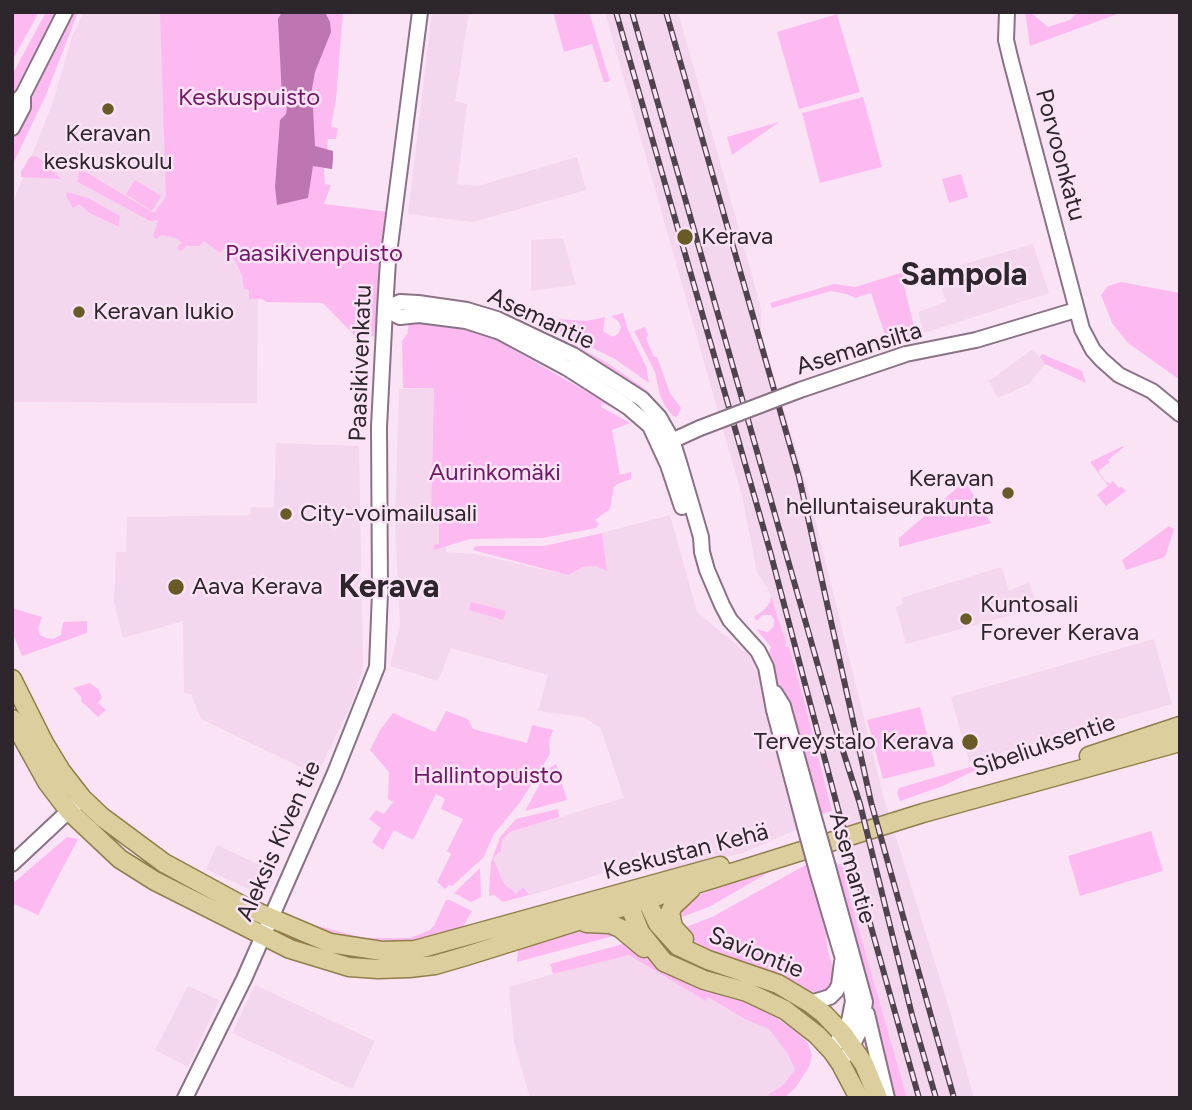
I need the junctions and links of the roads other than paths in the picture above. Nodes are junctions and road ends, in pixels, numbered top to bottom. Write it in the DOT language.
graph roads {
  1 [pos="65,12"];
  2 [pos="420,12"];
  3 [pos="1007,12"];
  4 [pos="17,100"];
  5 [pos="12,128"];
  6 [pos="385,309"];
  7 [pos="1076,310"];
  8 [pos="1180,414"];
  9 [pos="666,443"];
  10 [pos="380,592"];
  11 [pos="13,680"];
  12 [pos="12,719"];
  13 [pos="1180,726"];
  14 [pos="1180,742"];
  15 [pos="82,799"];
  16 [pos="69,811"];
  17 [pos="923,813"];
  18 [pos="799,850"];
  19 [pos="12,864"];
  20 [pos="823,869"];
  21 [pos="695,886"];
  22 [pos="635,896"];
  23 [pos="573,923"];
  24 [pos="266,927"];
  25 [pos="520,930"];
  26 [pos="842,958"];
  27 [pos="708,960"];
  28 [pos="664,962"];
  29 [pos="865,1002"];
  30 [pos="810,1003"];
  31 [pos="848,1040"];
  32 [pos="836,1057"];
  33 [pos="185,1098"];
  34 [pos="859,1098"];
  35 [pos="878,1098"];
  36 [pos="887,1098"];
  1 -- 4 [label="street"];
  2 -- 6 [label="street, Paasikivenkatu"];
  3 -- 7 [label="street, Porvoonkatu"];
  4 -- 5 [label="street"];
  6 -- 9 [label="street, Asemantie"];
  6 -- 10 [label="street, Paasikivenkatu"];
  7 -- 8 [label="street, Porvoonkatu"];
  7 -- 9 [label="street, Asemansilta, bridge"];
  9 -- 20 [label="street, Asemantie, bridge"];
  10 -- 24 [label="street, Aleksis Kiven tie"];
  11 -- 15 [label="main road, Keskustan Kehä"];
  12 -- 16 [label="main road, Keskustan Kehä"];
  13 -- 17 [label="main road, Sibeliuksentie"];
  14 -- 17 [label="main road, Sibeliuksentie"];
  15 -- 16 [label="street"];
  15 -- 24 [label="main road, Keskustan Kehä"];
  16 -- 19 [label="street"];
  16 -- 24 [label="main road, Keskustan Kehä"];
  17 -- 18 [label="main road, Sibeliuksentie"];
  18 -- 21 [label="main road, Keskustan Kehä"];
  18 -- 22 [label="main road, Keskustan Kehä"];
  20 -- 26 [label="street, Asemantie"];
  20 -- 29 [label="street, Asemantie"];
  21 -- 22 [label="main road, Keskustan Kehä"];
  21 -- 27 [label="main road"];
  22 -- 23 [label="main road, Keskustan Kehä"];
  22 -- 25 [label="main road, Keskustan Kehä"];
  22 -- 27 [label="main road, Saviontie"];
  22 -- 28 [label="main road, Saviontie"];
  23 -- 25 [label="main road, Keskustan Kehä"];
  23 -- 28 [label="main road"];
  24 -- 25 [label="main road, Keskustan Kehä"];
  24 -- 25 [label="main road, Keskustan Kehä"];
  24 -- 33 [label="street, Aleksis Kiven tie"];
  26 -- 30 [label="street"];
  26 -- 31 [label="street, Asemantie"];
  27 -- 30 [label="main road, Saviontie"];
  28 -- 32 [label="main road, Saviontie"];
  29 -- 31 [label="street, Asemantie"];
  29 -- 36 [label="street"];
  30 -- 31 [label="main road, Saviontie"];
  31 -- 32 [label="street, Asemantie"];
  31 -- 35 [label="main road, Saviontie"];
  32 -- 34 [label="main road, Saviontie"];
}
